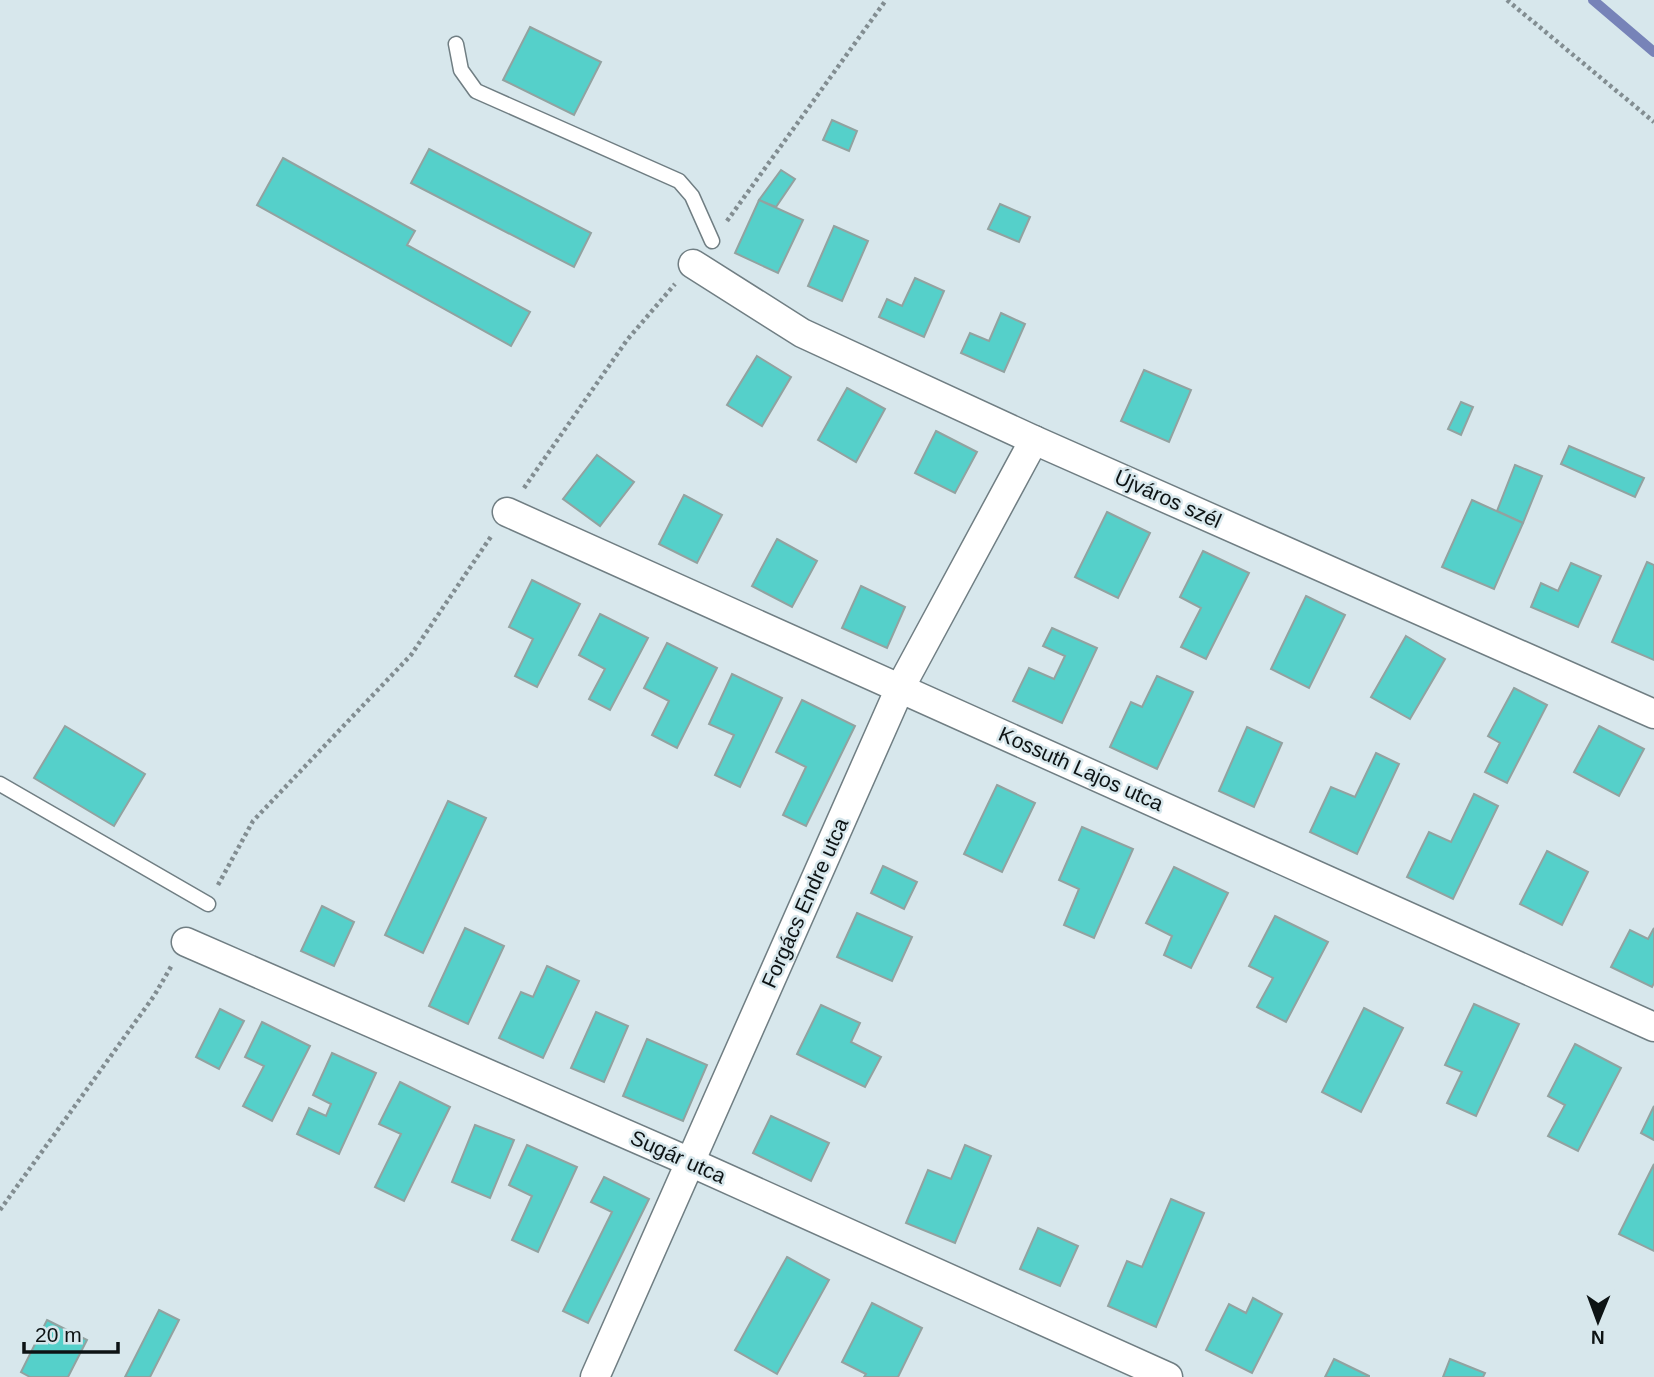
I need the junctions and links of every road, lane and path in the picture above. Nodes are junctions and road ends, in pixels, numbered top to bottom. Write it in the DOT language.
graph roads {
  1 [pos="886,0"];
  2 [pos="1507,0"];
  3 [pos="456,44"];
  4 [pos="1654,122"];
  5 [pos="712,241"];
  6 [pos="693,264"];
  7 [pos="1034,440"];
  8 [pos="508,512"];
  9 [pos="900,688"];
  10 [pos="1654,714"];
  11 [pos="0,784"];
  12 [pos="208,904"];
  13 [pos="186,942"];
  14 [pos="1654,1027"];
  15 [pos="690,1162"];
  16 [pos="0,1209"];
  17 [pos="595,1377"];
  18 [pos="1168,1377"];
  1 -- 5 [label="path"];
  2 -- 4 [label="path"];
  3 -- 5 [label="lane"];
  6 -- 7 [label="street, Újváros szél"];
  6 -- 8 [label="path"];
  7 -- 9 [label="street, Forgács Endre utca"];
  7 -- 10 [label="street, Újváros szél"];
  8 -- 9 [label="street, Kossuth Lajos utca"];
  8 -- 12 [label="path"];
  9 -- 14 [label="street, Kossuth Lajos utca"];
  9 -- 15 [label="street, Forgács Endre utca"];
  11 -- 12 [label="lane"];
  13 -- 15 [label="street, Sugár utca"];
  13 -- 16 [label="path"];
  15 -- 17 [label="street, Forgács Endre utca"];
  15 -- 18 [label="street, Sugár utca"];
}
